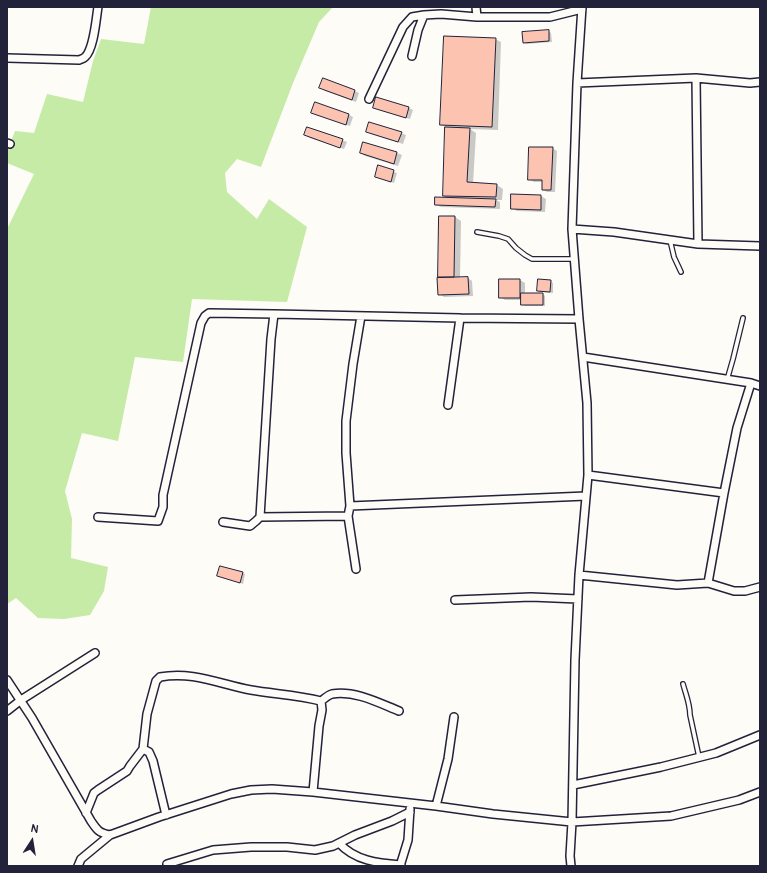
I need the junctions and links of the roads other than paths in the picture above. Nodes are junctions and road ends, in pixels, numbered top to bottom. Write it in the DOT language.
graph roads {
  1 [pos="98,7"];
  2 [pos="476,7"];
  3 [pos="582,8"];
  4 [pos="424,15"];
  5 [pos="477,17"];
  6 [pos="412,56"];
  7 [pos="7,58"];
  8 [pos="696,78"];
  9 [pos="760,82"];
  10 [pos="577,83"];
  11 [pos="369,99"];
  12 [pos="572,229"];
  13 [pos="477,232"];
  14 [pos="670,240"];
  15 [pos="698,244"];
  16 [pos="760,246"];
  17 [pos="574,259"];
  18 [pos="682,272"];
  19 [pos="274,314"];
  20 [pos="361,316"];
  21 [pos="460,318"];
  22 [pos="579,318"];
  23 [pos="743,318"];
  24 [pos="582,357"];
  25 [pos="727,380"];
  26 [pos="751,383"];
  27 [pos="760,386"];
  28 [pos="448,405"];
  29 [pos="588,475"];
  30 [pos="724,493"];
  31 [pos="586,496"];
  32 [pos="350,506"];
  33 [pos="348,516"];
  34 [pos="98,517"];
  35 [pos="260,517"];
  36 [pos="223,522"];
  37 [pos="356,569"];
  38 [pos="579,575"];
  39 [pos="708,583"];
  40 [pos="760,587"];
  41 [pos="578,599"];
  42 [pos="455,600"];
  43 [pos="94,653"];
  44 [pos="7,680"];
  45 [pos="683,684"];
  46 [pos="21,700"];
  47 [pos="321,701"];
  48 [pos="7,710"];
  49 [pos="399,711"];
  50 [pos="454,717"];
  51 [pos="760,735"];
  52 [pos="143,749"];
  53 [pos="699,758"];
  54 [pos="573,785"];
  55 [pos="313,792"];
  56 [pos="760,792"];
  57 [pos="410,803"];
  58 [pos="436,806"];
  59 [pos="410,812"];
  60 [pos="86,813"];
  61 [pos="166,815"];
  62 [pos="572,822"];
  63 [pos="110,836"];
  64 [pos="339,844"];
  65 [pos="167,864"];
  66 [pos="78,866"];
  67 [pos="400,866"];
  68 [pos="571,866"];
  1 -- 7 [label="street"];
  2 -- 5 [label="street"];
  3 -- 5 [label="street"];
  3 -- 10 [label="street"];
  4 -- 5 [label="street"];
  4 -- 6 [label="street"];
  4 -- 11 [label="street"];
  8 -- 9 [label="street"];
  8 -- 10 [label="street"];
  8 -- 15 [label="street"];
  10 -- 12 [label="street"];
  12 -- 14 [label="street"];
  12 -- 17 [label="street"];
  13 -- 17 [label="lane"];
  14 -- 15 [label="street"];
  14 -- 18 [label="lane"];
  15 -- 16 [label="street"];
  17 -- 22 [label="street"];
  19 -- 20 [label="street"];
  19 -- 34 [label="street"];
  19 -- 35 [label="street"];
  20 -- 21 [label="street"];
  20 -- 32 [label="street"];
  21 -- 22 [label="street"];
  21 -- 28 [label="street"];
  22 -- 24 [label="street"];
  23 -- 25 [label="lane"];
  24 -- 25 [label="street"];
  24 -- 29 [label="street"];
  25 -- 26 [label="street"];
  26 -- 27 [label="street"];
  26 -- 30 [label="street"];
  29 -- 30 [label="street"];
  29 -- 31 [label="street"];
  30 -- 39 [label="street"];
  31 -- 32 [label="street"];
  31 -- 38 [label="street"];
  32 -- 33 [label="street"];
  33 -- 35 [label="street"];
  33 -- 37 [label="street"];
  35 -- 36 [label="street"];
  38 -- 39 [label="street"];
  38 -- 41 [label="street"];
  39 -- 40 [label="street"];
  41 -- 42 [label="street"];
  41 -- 54 [label="street"];
  43 -- 46 [label="street"];
  44 -- 46 [label="street"];
  45 -- 53 [label="lane"];
  46 -- 48 [label="street"];
  46 -- 60 [label="street"];
  47 -- 49 [label="street"];
  47 -- 52 [label="street"];
  47 -- 55 [label="street"];
  50 -- 58 [label="street"];
  51 -- 53 [label="street"];
  52 -- 60 [label="street"];
  52 -- 61 [label="street"];
  53 -- 54 [label="street"];
  54 -- 62 [label="street"];
  55 -- 57 [label="street"];
  55 -- 61 [label="street"];
  56 -- 62 [label="street"];
  57 -- 58 [label="street"];
  57 -- 59 [label="street"];
  58 -- 62 [label="street"];
  59 -- 64 [label="street"];
  59 -- 67 [label="street"];
  60 -- 63 [label="street"];
  61 -- 63 [label="street"];
  62 -- 68 [label="street"];
  63 -- 66 [label="street"];
  64 -- 65 [label="street"];
  64 -- 67 [label="street"];
}
